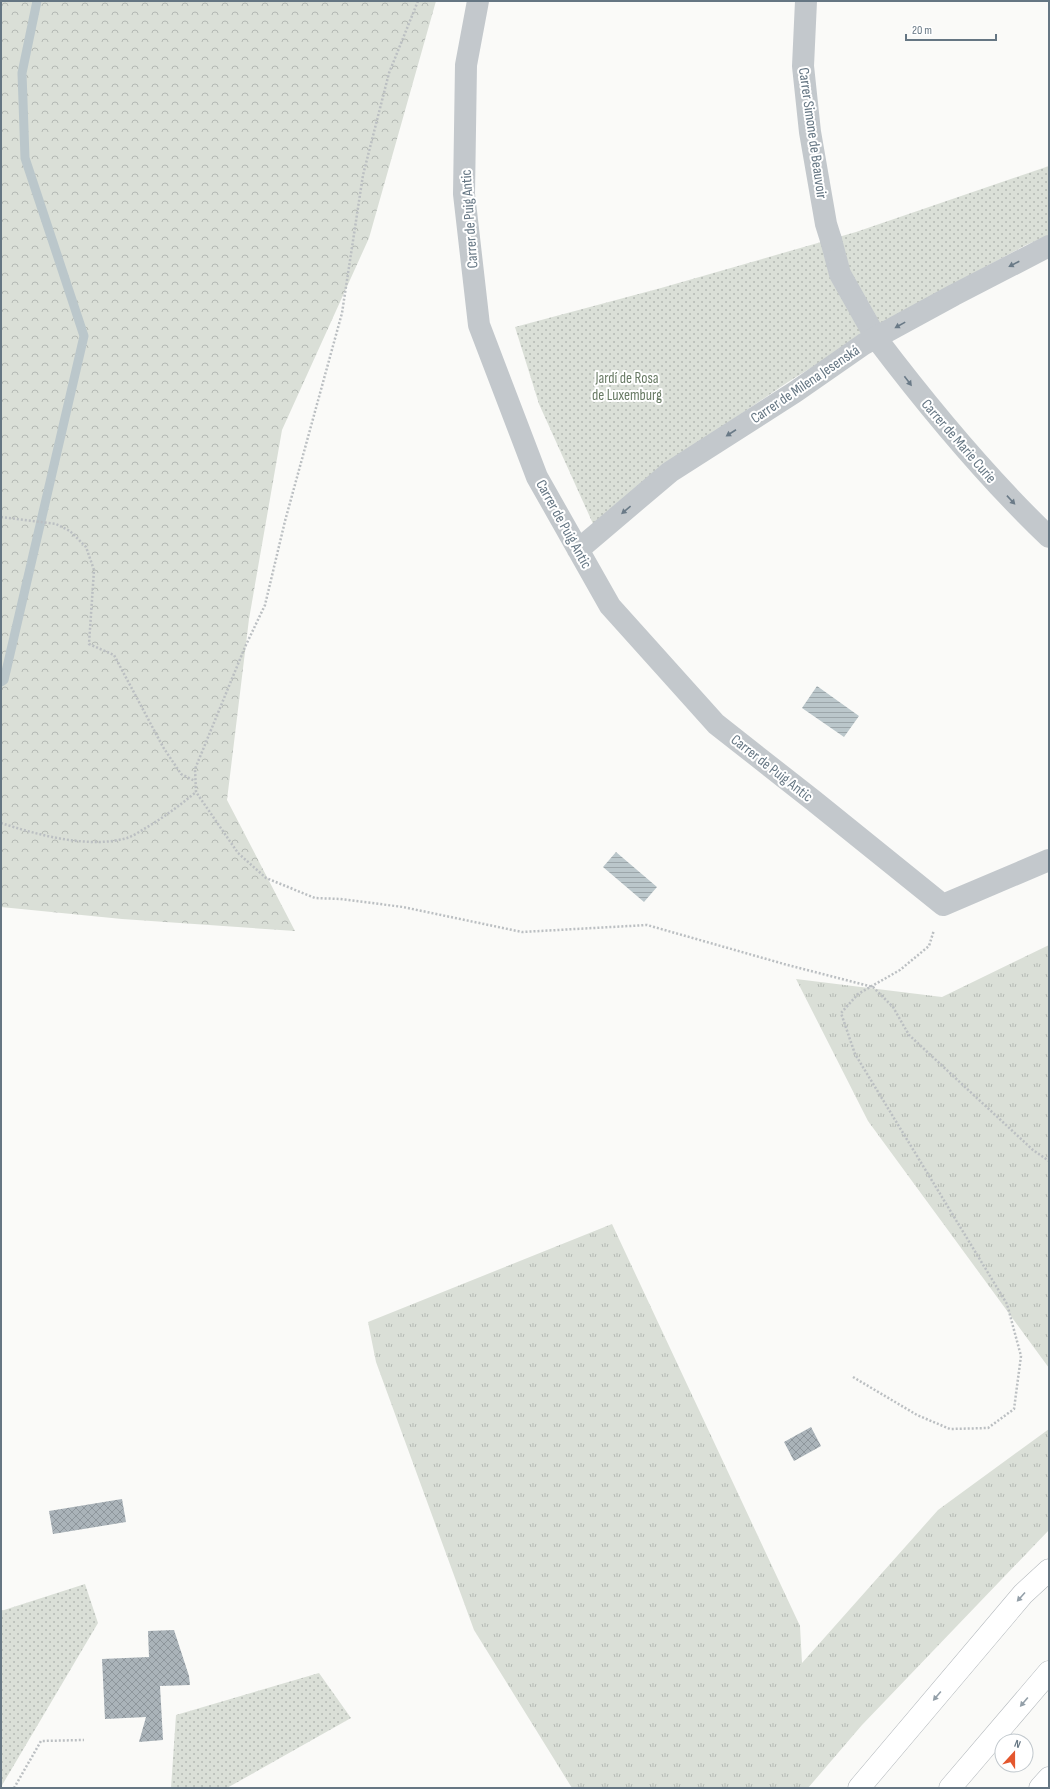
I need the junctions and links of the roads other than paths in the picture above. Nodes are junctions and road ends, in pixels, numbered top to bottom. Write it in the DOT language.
graph roads {
  1 [pos="478,1"];
  2 [pos="806,1"];
  3 [pos="1049,246"];
  4 [pos="876,338"];
  5 [pos="1049,537"];
  6 [pos="578,550"];
  7 [pos="1049,860"];
  8 [pos="1049,1570"];
  9 [pos="1049,1672"];
  10 [pos="1049,1778"];
  11 [pos="859,1788"];
  12 [pos="950,1788"];
  13 [pos="1040,1788"];
  1 -- 6 [label="street, Carrer de Puig Antic"];
  2 -- 4 [label="street, Carrer Simone de Beauvoir"];
  3 -- 4 [label="street, Carrer de Milena Jesenská, one-way"];
  4 -- 5 [label="street, Carrer de Marie Curie, one-way"];
  4 -- 6 [label="street, Carrer de Milena Jesenská, one-way"];
  6 -- 7 [label="street, Carrer de Puig Antic"];
  8 -- 11 [label="highway, one-way"];
  9 -- 12 [label="highway, one-way"];
  10 -- 13 [label="highway"];
}
